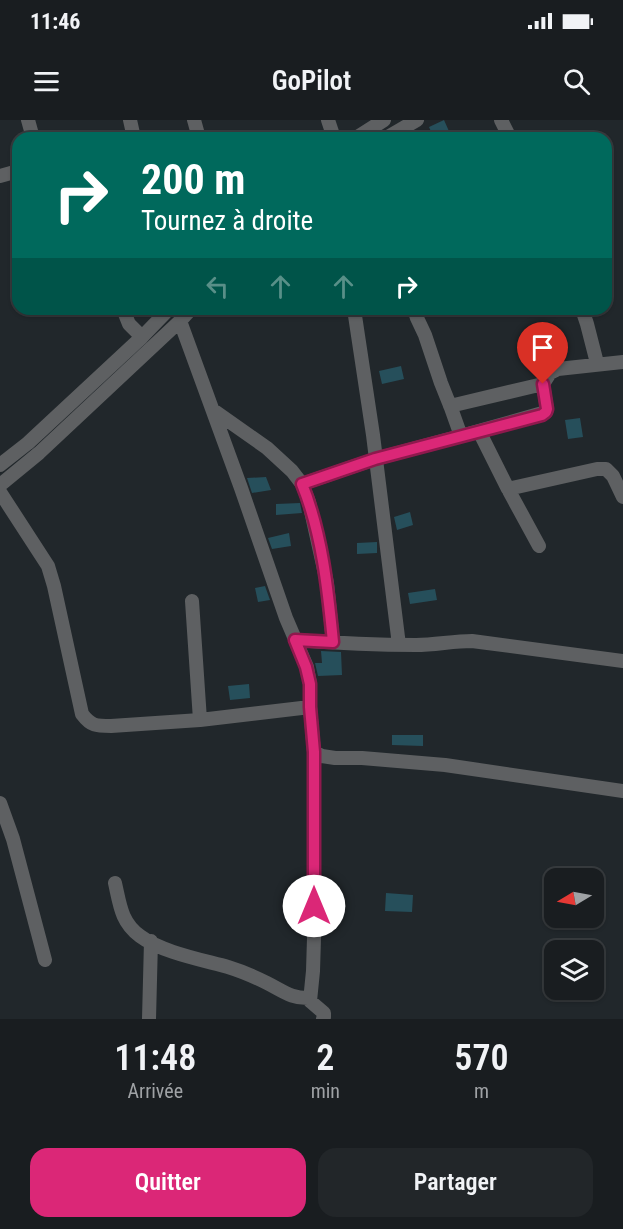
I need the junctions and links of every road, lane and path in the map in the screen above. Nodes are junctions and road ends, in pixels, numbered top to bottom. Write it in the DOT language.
graph roads {
  1 [pos="417,120"];
  2 [pos="382,121"];
  3 [pos="365,132"];
  4 [pos="396,132"];
  5 [pos="125,315"];
  6 [pos="163,315"];
  7 [pos="186,315"];
  8 [pos="355,315"];
  9 [pos="417,315"];
  10 [pos="584,315"];
  11 [pos="180,321"];
  12 [pos="142,337"];
  13 [pos="623,362"];
  14 [pos="597,363"];
  15 [pos="543,384"];
  16 [pos="450,406"];
  17 [pos="213,410"];
  18 [pos="479,431"];
  19 [pos="461,436"];
  20 [pos="375,459"];
  21 [pos="0,465"];
  22 [pos="302,484"];
  23 [pos="0,485"];
  24 [pos="508,489"];
  25 [pos="0,492"];
  26 [pos="623,496"];
  27 [pos="539,546"];
  28 [pos="192,601"];
  29 [pos="295,640"];
  30 [pos="333,642"];
  31 [pos="399,645"];
  32 [pos="623,661"];
  33 [pos="310,707"];
  34 [pos="200,720"];
  35 [pos="314,752"];
  36 [pos="623,791"];
  37 [pos="0,803"];
  38 [pos="115,884"];
  39 [pos="150,942"];
  40 [pos="45,960"];
  41 [pos="310,998"];
  42 [pos="149,1019"];
  43 [pos="323,1019"];
  1 -- 4 [label="street"];
  2 -- 3 [label="street"];
  5 -- 12 [label="street"];
  6 -- 12 [label="street"];
  7 -- 11 [label="street"];
  8 -- 20 [label="street"];
  9 -- 16 [label="street"];
  10 -- 14 [label="street"];
  11 -- 17 [label="street"];
  11 -- 23 [label="street"];
  12 -- 21 [label="street"];
  13 -- 14 [label="street"];
  14 -- 15 [label="street"];
  15 -- 16 [label="street"];
  15 -- 18 [label="street"];
  16 -- 19 [label="street"];
  17 -- 22 [label="street"];
  17 -- 29 [label="street"];
  18 -- 19 [label="street"];
  18 -- 24 [label="street"];
  19 -- 20 [label="street"];
  20 -- 22 [label="street"];
  20 -- 31 [label="street"];
  22 -- 30 [label="street"];
  24 -- 26 [label="street"];
  24 -- 27 [label="street"];
  25 -- 34 [label="street"];
  28 -- 34 [label="street"];
  29 -- 30 [label="street"];
  29 -- 33 [label="street"];
  30 -- 31 [label="street"];
  31 -- 32 [label="street"];
  33 -- 34 [label="street"];
  33 -- 35 [label="street"];
  35 -- 36 [label="street"];
  35 -- 41 [label="street"];
  37 -- 40 [label="street"];
  38 -- 39 [label="street"];
  39 -- 41 [label="street"];
  39 -- 42 [label="street"];
  41 -- 43 [label="street"];
}
